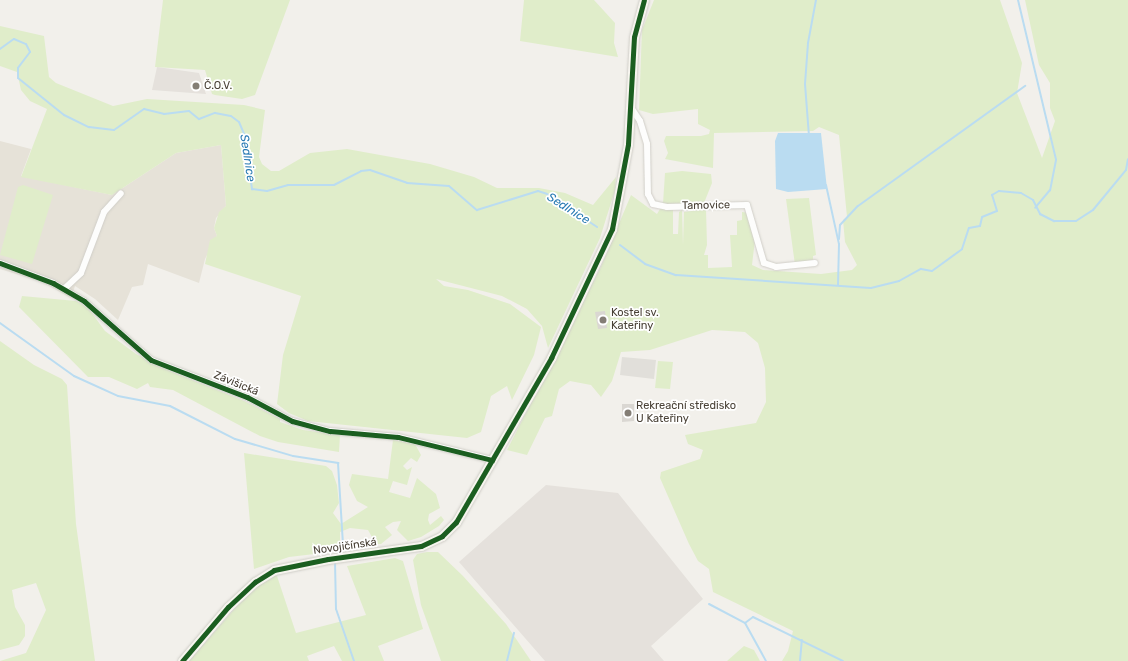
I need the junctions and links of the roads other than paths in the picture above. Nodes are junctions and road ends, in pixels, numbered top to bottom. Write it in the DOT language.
graph roads {
  1 [pos="644,0"];
  2 [pos="632,109"];
  3 [pos="121,193"];
  4 [pos="0,263"];
  5 [pos="815,264"];
  6 [pos="64,289"];
  7 [pos="492,460"];
  8 [pos="182,661"];
  1 -- 2 [label="street, Novojičínská"];
  2 -- 5 [label="street, Tamovice"];
  2 -- 7 [label="street, Novojičínská"];
  3 -- 6 [label="street"];
  4 -- 6 [label="street, Závišická"];
  6 -- 7 [label="street, Závišická"];
  7 -- 8 [label="street, Novojičínská"];
}
